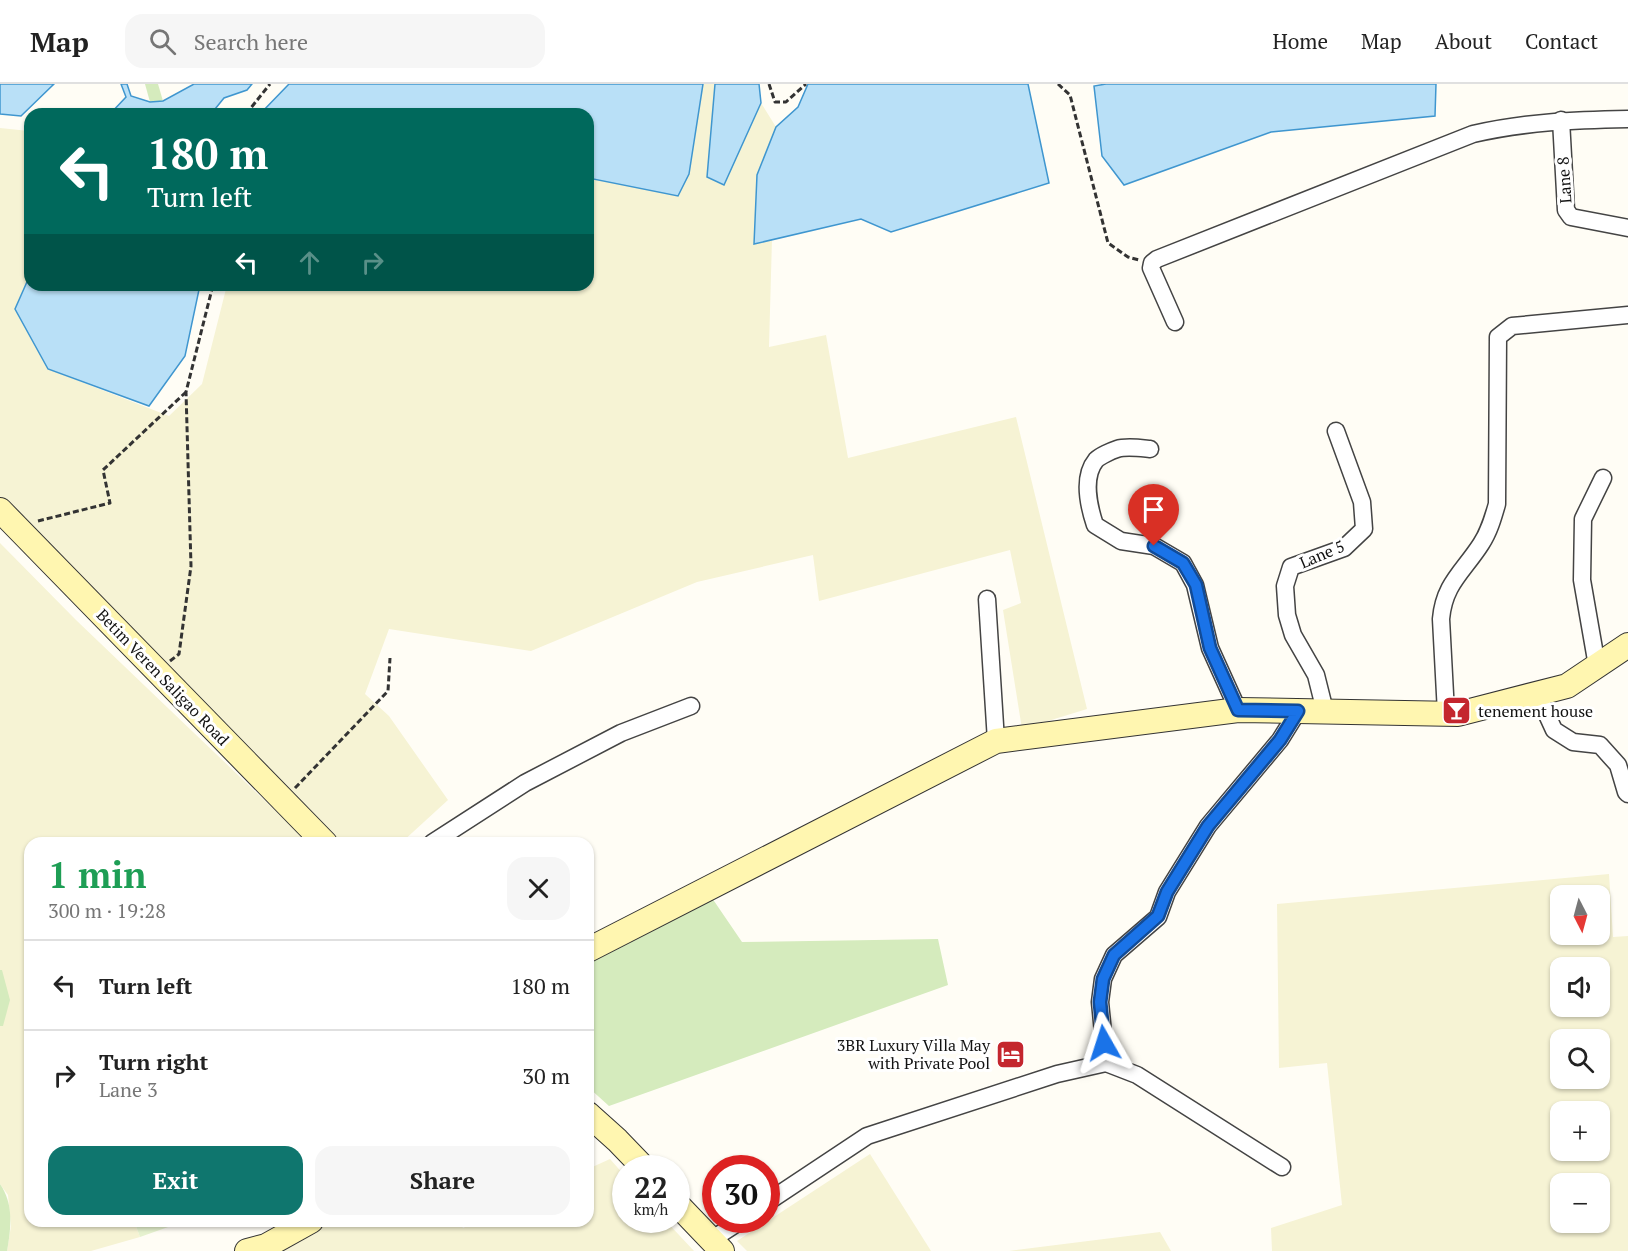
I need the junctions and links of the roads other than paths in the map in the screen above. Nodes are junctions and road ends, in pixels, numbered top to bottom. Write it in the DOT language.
graph roads {
  1 [pos="1628,119"];
  2 [pos="1561,120"];
  3 [pos="1628,228"];
  4 [pos="1628,315"];
  5 [pos="1175,322"];
  6 [pos="1336,431"];
  7 [pos="1150,449"];
  8 [pos="1603,478"];
  9 [pos="8,518"];
  10 [pos="987,599"];
  11 [pos="1628,645"];
  12 [pos="1597,666"];
  13 [pos="1538,693"];
  14 [pos="691,706"];
  15 [pos="1238,710"];
  16 [pos="1298,711"];
  17 [pos="1325,711"];
  18 [pos="1446,713"];
  19 [pos="996,741"];
  20 [pos="1628,794"];
  21 [pos="319,837"];
  22 [pos="441,837"];
  23 [pos="594,947"];
  24 [pos="1106,1063"];
  25 [pos="594,1119"];
  26 [pos="631,1155"];
  27 [pos="1282,1167"];
  28 [pos="780,1194"];
  29 [pos="690,1217"];
  30 [pos="300,1227"];
  31 [pos="729,1233"];
  32 [pos="717,1245"];
  33 [pos="247,1251"];
  1 -- 2 [label="street"];
  2 -- 3 [label="street, Lane 8"];
  2 -- 5 [label="street"];
  4 -- 18 [label="street"];
  6 -- 17 [label="street, Lane 5"];
  7 -- 15 [label="street"];
  8 -- 12 [label="street"];
  9 -- 21 [label="main road, Betim Veren Saligao Road"];
  10 -- 19 [label="street"];
  11 -- 12 [label="main road"];
  12 -- 13 [label="main road"];
  13 -- 18 [label="main road"];
  13 -- 20 [label="street"];
  14 -- 22 [label="street"];
  15 -- 16 [label="main road"];
  15 -- 19 [label="main road"];
  16 -- 17 [label="main road"];
  16 -- 24 [label="street"];
  17 -- 18 [label="main road"];
  19 -- 23 [label="main road"];
  24 -- 27 [label="street"];
  24 -- 28 [label="street"];
  25 -- 26 [label="main road"];
  29 -- 32 [label="main road"];
  30 -- 33 [label="main road"];
  31 -- 32 [label="street"];
}
